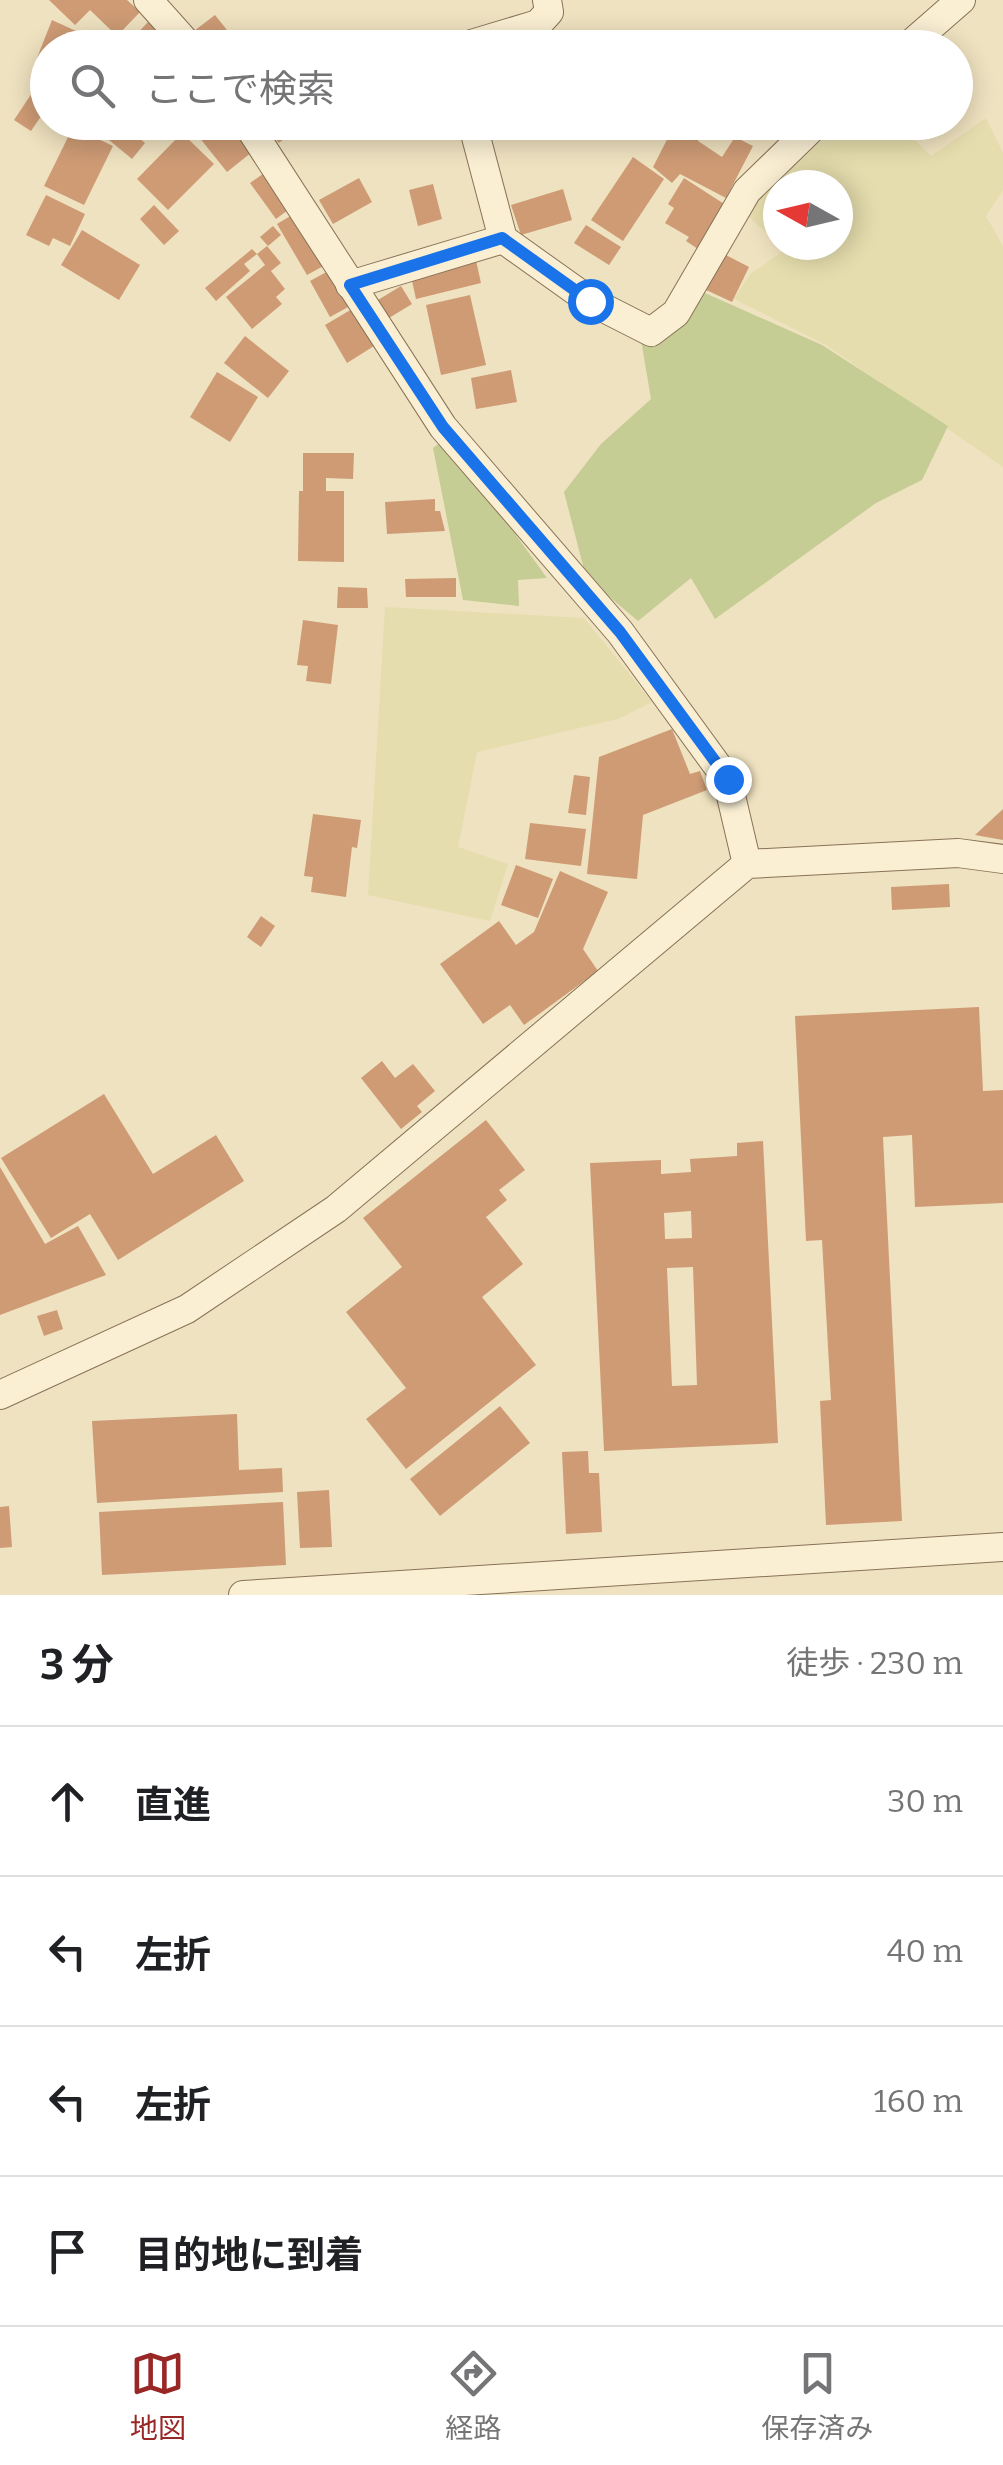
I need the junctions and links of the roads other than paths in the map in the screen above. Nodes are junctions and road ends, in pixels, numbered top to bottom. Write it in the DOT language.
graph roads {
  1 [pos="148,0"];
  2 [pos="547,0"];
  3 [pos="962,0"];
  4 [pos="175,30"];
  5 [pos="518,30"];
  6 [pos="927,30"];
  7 [pos="257,140"];
  8 [pos="477,140"];
  9 [pos="800,140"];
  10 [pos="502,238"];
  11 [pos="350,285"];
  12 [pos="1003,859"];
  13 [pos="747,864"];
  14 [pos="0,1395"];
  15 [pos="1003,1547"];
  16 [pos="243,1595"];
  1 -- 4 [label="street"];
  2 -- 5 [label="street"];
  3 -- 6 [label="street"];
  7 -- 11 [label="street"];
  8 -- 10 [label="street"];
  9 -- 10 [label="street"];
  10 -- 11 [label="street"];
  11 -- 13 [label="street"];
  12 -- 13 [label="street"];
  13 -- 14 [label="street"];
  15 -- 16 [label="street"];
}
